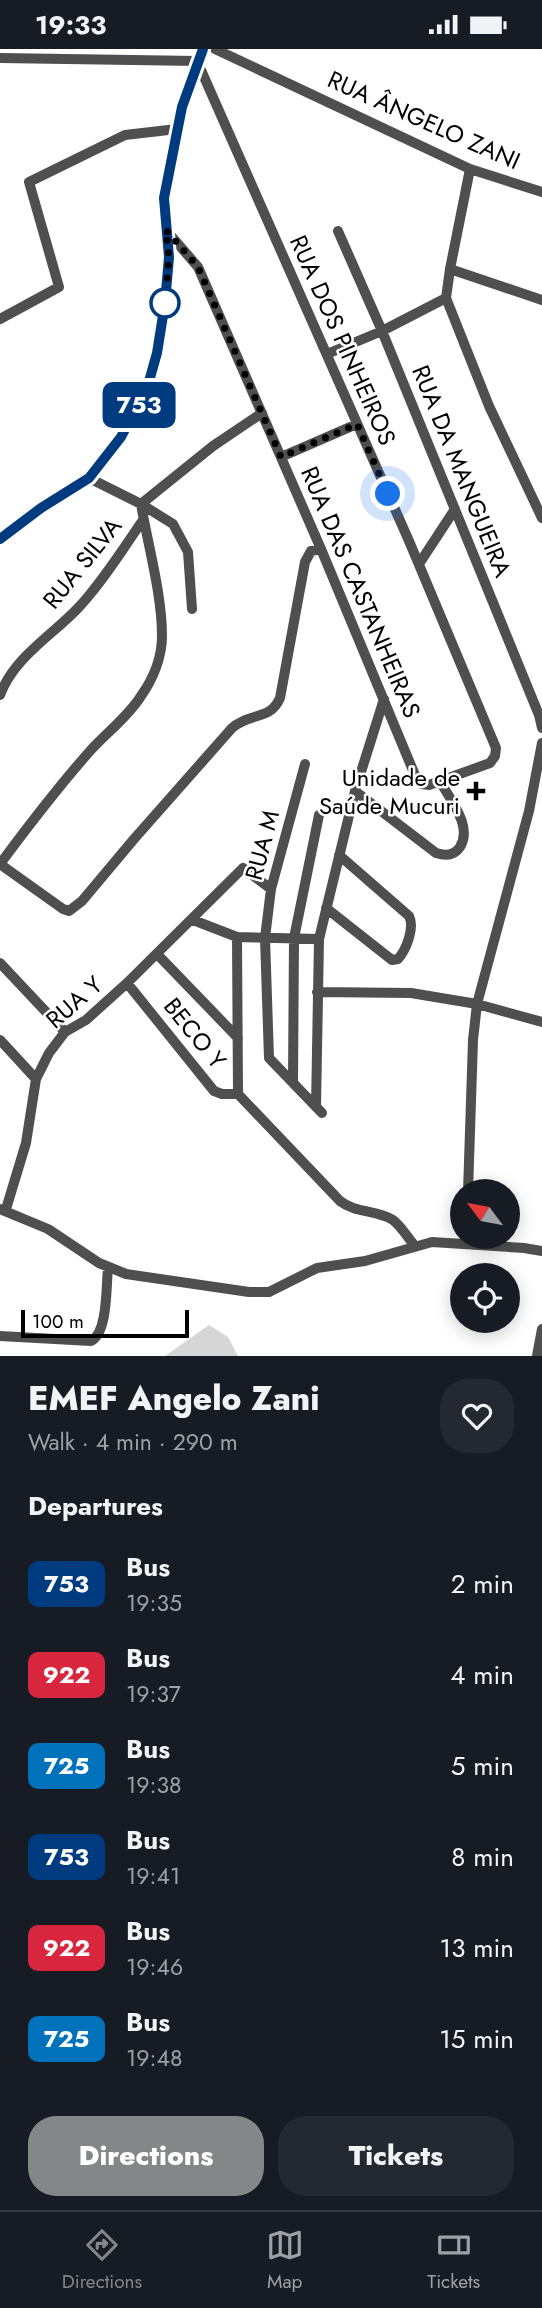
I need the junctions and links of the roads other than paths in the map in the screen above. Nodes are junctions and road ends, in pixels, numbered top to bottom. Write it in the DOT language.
graph roads {
  1 [pos="204,49"];
  2 [pos="215,49"];
  3 [pos="30,53"];
  4 [pos="0,58"];
  5 [pos="197,61"];
  6 [pos="177,129"];
  7 [pos="470,169"];
  8 [pos="542,192"];
  9 [pos="166,230"];
  10 [pos="338,231"];
  11 [pos="450,269"];
  12 [pos="446,298"];
  13 [pos="542,300"];
  14 [pos="0,319"];
  15 [pos="382,331"];
  16 [pos="327,354"];
  17 [pos="262,413"];
  18 [pos="357,424"];
  19 [pos="281,457"];
  20 [pos="89,478"];
  21 [pos="141,504"];
  22 [pos="454,509"];
  23 [pos="542,518"];
  24 [pos="144,520"];
  25 [pos="0,539"];
  26 [pos="321,549"];
  27 [pos="419,564"];
  28 [pos="192,608"];
  29 [pos="2,680"];
  30 [pos="0,695"];
  31 [pos="384,699"];
  32 [pos="541,715"];
  33 [pos="542,728"];
  34 [pos="542,743"];
  35 [pos="305,764"];
  36 [pos="440,781"];
  37 [pos="421,784"];
  38 [pos="355,791"];
  39 [pos="319,815"];
  40 [pos="339,855"];
  41 [pos="0,864"];
  42 [pos="271,889"];
  43 [pos="326,908"];
  44 [pos="192,920"];
  45 [pos="237,937"];
  46 [pos="265,938"];
  47 [pos="294,938"];
  48 [pos="319,939"];
  49 [pos="157,954"];
  50 [pos="0,963"];
  51 [pos="127,983"];
  52 [pos="317,992"];
  53 [pos="477,1004"];
  54 [pos="542,1022"];
  55 [pos="65,1032"];
  56 [pos="238,1038"];
  57 [pos="0,1040"];
  58 [pos="36,1079"];
  59 [pos="293,1082"];
  60 [pos="237,1094"];
  61 [pos="468,1179"];
  62 [pos="3,1209"];
  63 [pos="450,1241"];
  64 [pos="415,1246"];
  65 [pos="520,1248"];
  66 [pos="542,1251"];
  67 [pos="108,1268"];
  68 [pos="542,1329"];
  69 [pos="0,1336"];
  70 [pos="537,1356"];
  1 -- 5 [label="street"];
  2 -- 7 [label="street, RUA ÂNGELO ZANI"];
  3 -- 4 [label="street"];
  3 -- 5 [label="street"];
  5 -- 6 [label="street"];
  5 -- 16 [label="street, RUA DOS PINHEIROS"];
  6 -- 9 [label="street"];
  6 -- 14 [label="street"];
  7 -- 8 [label="street, RUA ÂNGELO ZANI"];
  7 -- 11 [label="street"];
  9 -- 17 [label="street, RUA DAS CASTANHEIRAS"];
  9 -- 20 [label="street"];
  10 -- 15 [label="street, RUA DA MANGUEIRA"];
  11 -- 12 [label="street"];
  11 -- 13 [label="street"];
  12 -- 15 [label="street"];
  12 -- 23 [label="street"];
  15 -- 16 [label="street"];
  15 -- 22 [label="street, RUA DA MANGUEIRA"];
  16 -- 18 [label="street, RUA DOS PINHEIROS"];
  17 -- 19 [label="street, RUA DAS CASTANHEIRAS"];
  17 -- 21 [label="street, RUA SILVA"];
  18 -- 19 [label="street"];
  18 -- 27 [label="street, RUA DOS PINHEIROS"];
  19 -- 26 [label="street, RUA DAS CASTANHEIRAS"];
  20 -- 21 [label="street"];
  20 -- 25 [label="street"];
  21 -- 24 [label="street"];
  21 -- 28 [label="street"];
  22 -- 27 [label="street"];
  22 -- 32 [label="street, RUA DA MANGUEIRA"];
  24 -- 29 [label="street, RUA SILVA"];
  24 -- 41 [label="street"];
  26 -- 31 [label="street, RUA DAS CASTANHEIRAS"];
  26 -- 41 [label="street"];
  27 -- 36 [label="street, RUA DOS PINHEIROS"];
  29 -- 30 [label="street, RUA SILVA"];
  31 -- 37 [label="street, RUA DAS CASTANHEIRAS"];
  31 -- 38 [label="street"];
  32 -- 33 [label="street, RUA DA MANGUEIRA"];
  34 -- 53 [label="street"];
  35 -- 42 [label="street, RUA M"];
  36 -- 37 [label="street, RUA DOS PINHEIROS"];
  36 -- 38 [label="street"];
  38 -- 40 [label="street"];
  39 -- 47 [label="street"];
  40 -- 43 [label="street"];
  40 -- 43 [label="street"];
  42 -- 44 [label="street, RUA Y"];
  42 -- 46 [label="street, RUA M"];
  43 -- 48 [label="street"];
  44 -- 45 [label="street"];
  44 -- 49 [label="street, RUA Y"];
  45 -- 46 [label="street"];
  45 -- 56 [label="street"];
  46 -- 47 [label="street"];
  46 -- 59 [label="street, RUA M"];
  47 -- 48 [label="street"];
  47 -- 59 [label="street"];
  48 -- 52 [label="street"];
  49 -- 51 [label="street, RUA Y"];
  49 -- 56 [label="street"];
  50 -- 55 [label="street"];
  51 -- 55 [label="street, RUA Y"];
  51 -- 60 [label="street, BECO Y"];
  52 -- 53 [label="street"];
  52 -- 59 [label="street, RUA M"];
  53 -- 54 [label="street"];
  53 -- 61 [label="street"];
  55 -- 58 [label="street, RUA Y"];
  56 -- 60 [label="street"];
  57 -- 58 [label="street"];
  58 -- 62 [label="street, RUA Y"];
  60 -- 64 [label="street"];
  62 -- 67 [label="street"];
  63 -- 64 [label="street"];
  64 -- 67 [label="street"];
  65 -- 66 [label="street"];
  67 -- 69 [label="street"];
  68 -- 70 [label="street"];
}
